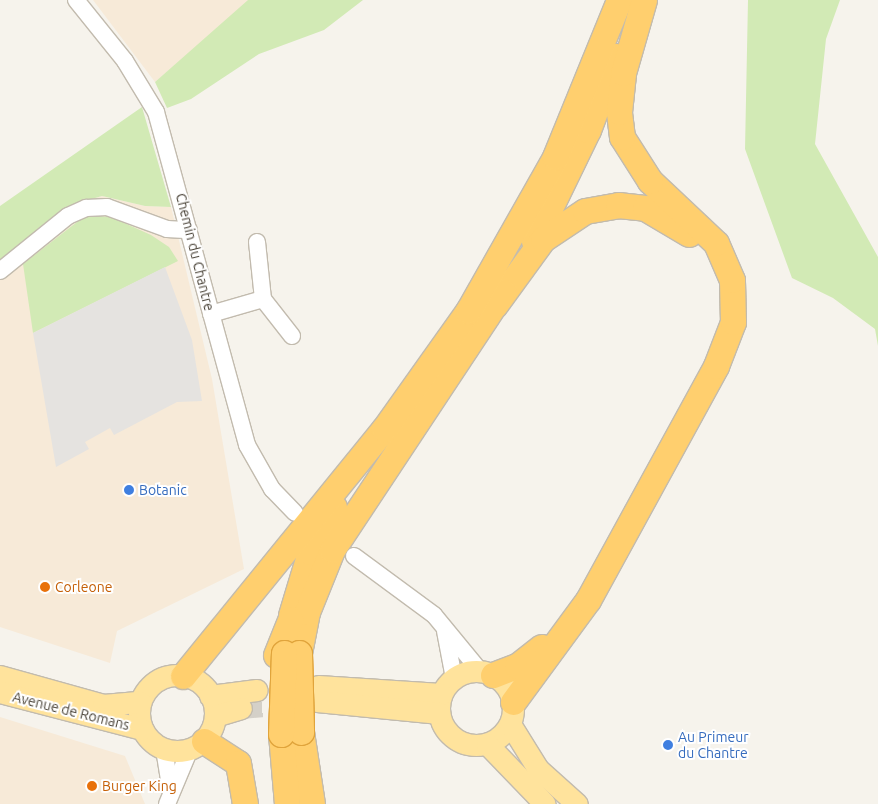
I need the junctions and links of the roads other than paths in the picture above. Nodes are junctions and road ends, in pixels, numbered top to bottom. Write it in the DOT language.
graph roads {
  1 [pos="76,0"];
  2 [pos="619,0"];
  3 [pos="638,0"];
  4 [pos="644,0"];
  5 [pos="189,230"];
  6 [pos="257,242"];
  7 [pos="0,271"];
  8 [pos="263,299"];
  9 [pos="495,305"];
  10 [pos="211,314"];
  11 [pos="292,336"];
  12 [pos="384,429"];
  13 [pos="295,513"];
  14 [pos="354,556"];
  15 [pos="445,629"];
  16 [pos="286,654"];
  17 [pos="486,673"];
  18 [pos="0,676"];
  19 [pos="183,676"];
  20 [pos="257,690"];
  21 [pos="0,692"];
  22 [pos="318,694"];
  23 [pos="140,702"];
  24 [pos="445,704"];
  25 [pos="213,706"];
  26 [pos="241,708"];
  27 [pos="511,713"];
  28 [pos="142,729"];
  29 [pos="286,734"];
  30 [pos="488,744"];
  31 [pos="197,745"];
  32 [pos="164,750"];
  33 [pos="169,798"];
  34 [pos="245,804"];
  35 [pos="270,804"];
  36 [pos="287,804"];
  37 [pos="299,804"];
  38 [pos="312,804"];
  39 [pos="545,804"];
  40 [pos="578,804"];
  1 -- 5 [label="street, Chemin du Chantre"];
  2 -- 12 [label="highway"];
  3 -- 9 [label="highway"];
  4 -- 27 [label="highway"];
  5 -- 7 [label="street"];
  5 -- 10 [label="street, Chemin du Chantre"];
  6 -- 8 [label="street"];
  8 -- 10 [label="street"];
  8 -- 11 [label="street"];
  9 -- 16 [label="highway"];
  9 -- 17 [label="highway"];
  10 -- 13 [label="street, Chemin du Chantre"];
  12 -- 16 [label="highway"];
  12 -- 19 [label="highway"];
  14 -- 15 [label="street"];
  15 -- 17 [label="street"];
  15 -- 24 [label="street"];
  16 -- 29 [label="highway, bridge"];
  17 -- 24 [label="main road"];
  17 -- 27 [label="main road"];
  18 -- 23 [label="main road, Avenue de Romans"];
  19 -- 23 [label="main road"];
  19 -- 25 [label="main road"];
  20 -- 25 [label="main road"];
  21 -- 28 [label="main road, Avenue de Romans"];
  22 -- 24 [label="main road"];
  23 -- 28 [label="main road"];
  24 -- 30 [label="main road"];
  25 -- 26 [label="main road"];
  25 -- 31 [label="main road"];
  27 -- 30 [label="main road"];
  27 -- 40 [label="main road"];
  28 -- 32 [label="main road"];
  29 -- 35 [label="highway"];
  29 -- 36 [label="highway"];
  29 -- 37 [label="highway"];
  29 -- 38 [label="highway"];
  30 -- 39 [label="main road"];
  31 -- 32 [label="main road"];
  31 -- 33 [label="street"];
  31 -- 34 [label="highway"];
  32 -- 33 [label="street"];
}
